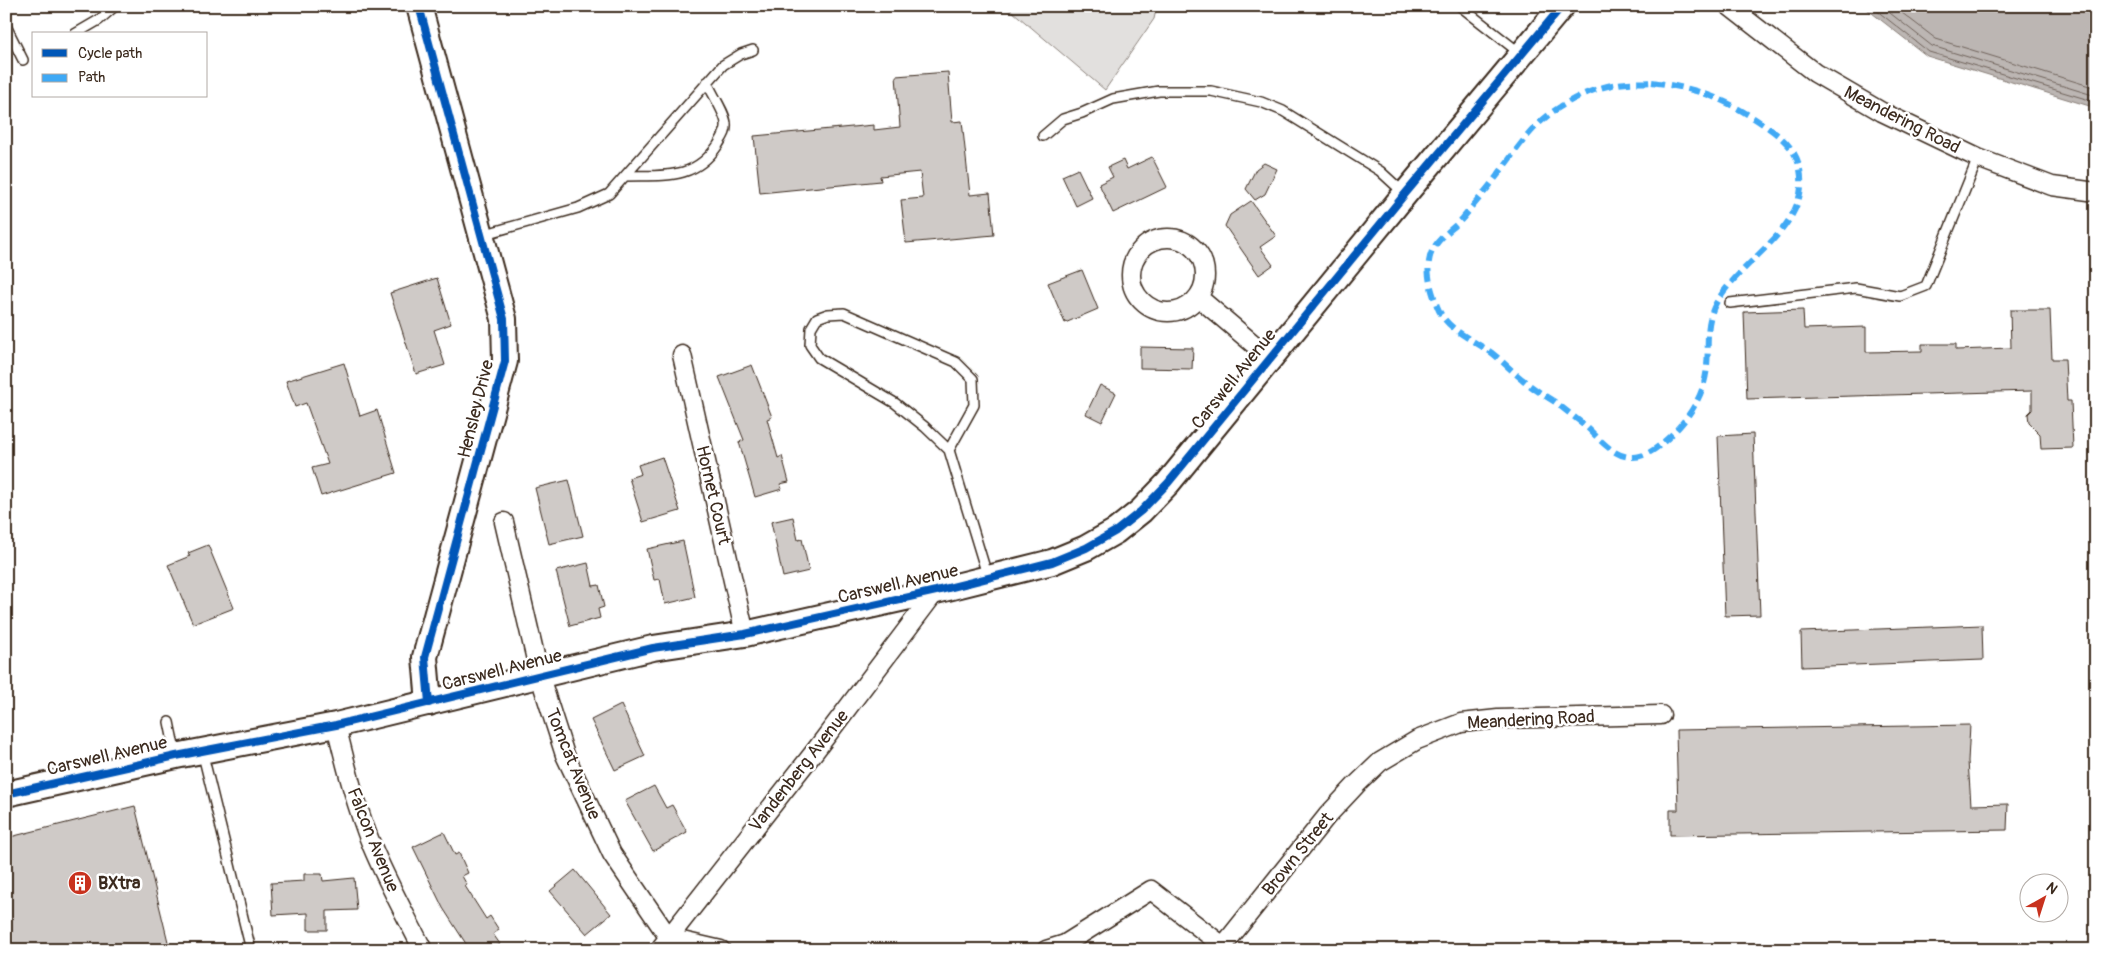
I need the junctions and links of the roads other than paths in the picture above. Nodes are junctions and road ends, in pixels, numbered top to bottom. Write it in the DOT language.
graph roads {
  1 [pos="115,6"];
  2 [pos="419,6"];
  3 [pos="1460,6"];
  4 [pos="1562,6"];
  5 [pos="1729,6"];
  6 [pos="6,26"];
  7 [pos="78,32"];
  8 [pos="753,50"];
  9 [pos="1522,55"];
  10 [pos="23,60"];
  11 [pos="706,82"];
  12 [pos="1043,136"];
  13 [pos="1978,158"];
  14 [pos="625,176"];
  15 [pos="2096,192"];
  16 [pos="1405,194"];
  17 [pos="482,235"];
  18 [pos="1198,297"];
  19 [pos="1730,303"];
  20 [pos="682,356"];
  21 [pos="1270,358"];
  22 [pos="949,450"];
  23 [pos="504,522"];
  24 [pos="988,578"];
  25 [pos="936,591"];
  26 [pos="745,634"];
  27 [pos="540,677"];
  28 [pos="429,703"];
  29 [pos="1661,715"];
  30 [pos="170,722"];
  31 [pos="336,725"];
  32 [pos="202,750"];
  33 [pos="176,756"];
  34 [pos="1380,762"];
  35 [pos="6,794"];
  36 [pos="664,944"];
  37 [pos="1222,948"];
  38 [pos="251,950"];
  39 [pos="424,950"];
  40 [pos="721,950"];
  41 [pos="1046,950"];
  1 -- 7 [label="lane"];
  2 -- 17 [label="street, Hensley Drive"];
  3 -- 9 [label="lane"];
  4 -- 9 [label="street, Carswell Avenue"];
  5 -- 13 [label="street, Meandering Road"];
  6 -- 10 [label="lane"];
  8 -- 11 [label="lane"];
  9 -- 16 [label="street, Carswell Avenue"];
  11 -- 14 [label="lane"];
  11 -- 14 [label="lane"];
  12 -- 16 [label="lane"];
  13 -- 15 [label="street, Meandering Road"];
  13 -- 19 [label="lane"];
  14 -- 17 [label="lane"];
  16 -- 21 [label="street, Carswell Avenue"];
  17 -- 28 [label="street, Hensley Drive"];
  18 -- 18 [label="street"];
  18 -- 21 [label="street"];
  20 -- 26 [label="street, Hornet Court"];
  21 -- 24 [label="street, Carswell Avenue"];
  22 -- 22 [label="lane"];
  22 -- 24 [label="lane"];
  23 -- 27 [label="street, Tomcat Avenue"];
  24 -- 25 [label="street, Carswell Avenue"];
  25 -- 26 [label="street, Carswell Avenue"];
  25 -- 36 [label="street, Vandenberg Avenue"];
  26 -- 27 [label="street, Carswell Avenue"];
  27 -- 28 [label="street, Carswell Avenue"];
  27 -- 36 [label="street, Tomcat Avenue"];
  28 -- 31 [label="street, Carswell Avenue"];
  29 -- 34 [label="street, Meandering Road"];
  30 -- 33 [label="lane"];
  31 -- 32 [label="street, Carswell Avenue"];
  31 -- 39 [label="street, Falcon Avenue"];
  32 -- 33 [label="street, Carswell Avenue"];
  32 -- 38 [label="lane"];
  33 -- 35 [label="street, Carswell Avenue"];
  34 -- 37 [label="street, Brown Street"];
  36 -- 40 [label="street"];
  37 -- 41 [label="street"];
}
